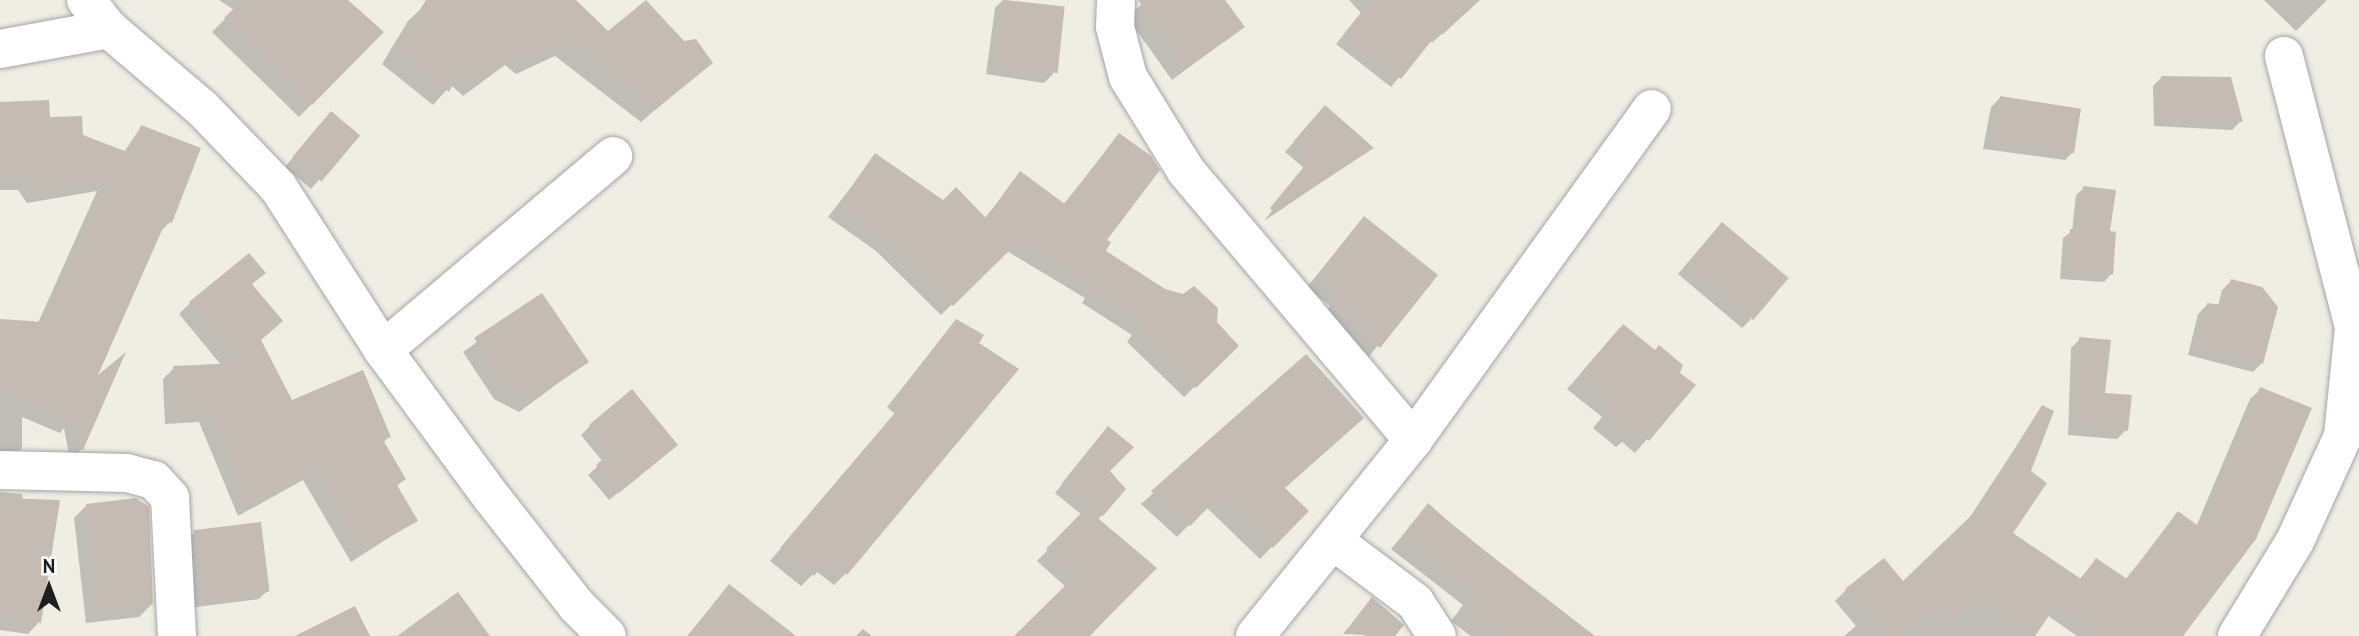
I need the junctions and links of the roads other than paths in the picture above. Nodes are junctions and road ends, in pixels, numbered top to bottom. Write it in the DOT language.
graph roads {
  1 [pos="1116,0"];
  2 [pos="97,14"];
  3 [pos="0,49"];
  4 [pos="2284,56"];
  5 [pos="1652,109"];
  6 [pos="613,156"];
  7 [pos="383,350"];
  8 [pos="1413,440"];
  9 [pos="0,470"];
  10 [pos="1335,542"];
  11 [pos="177,636"];
  12 [pos="607,636"];
  13 [pos="1255,636"];
  14 [pos="1437,636"];
  15 [pos="2237,636"];
  1 -- 8 [label="street"];
  2 -- 3 [label="street"];
  2 -- 7 [label="street"];
  4 -- 15 [label="street"];
  5 -- 8 [label="street"];
  6 -- 7 [label="street"];
  7 -- 12 [label="street"];
  8 -- 10 [label="street"];
  9 -- 11 [label="street"];
  10 -- 13 [label="street"];
  10 -- 14 [label="street"];
}
